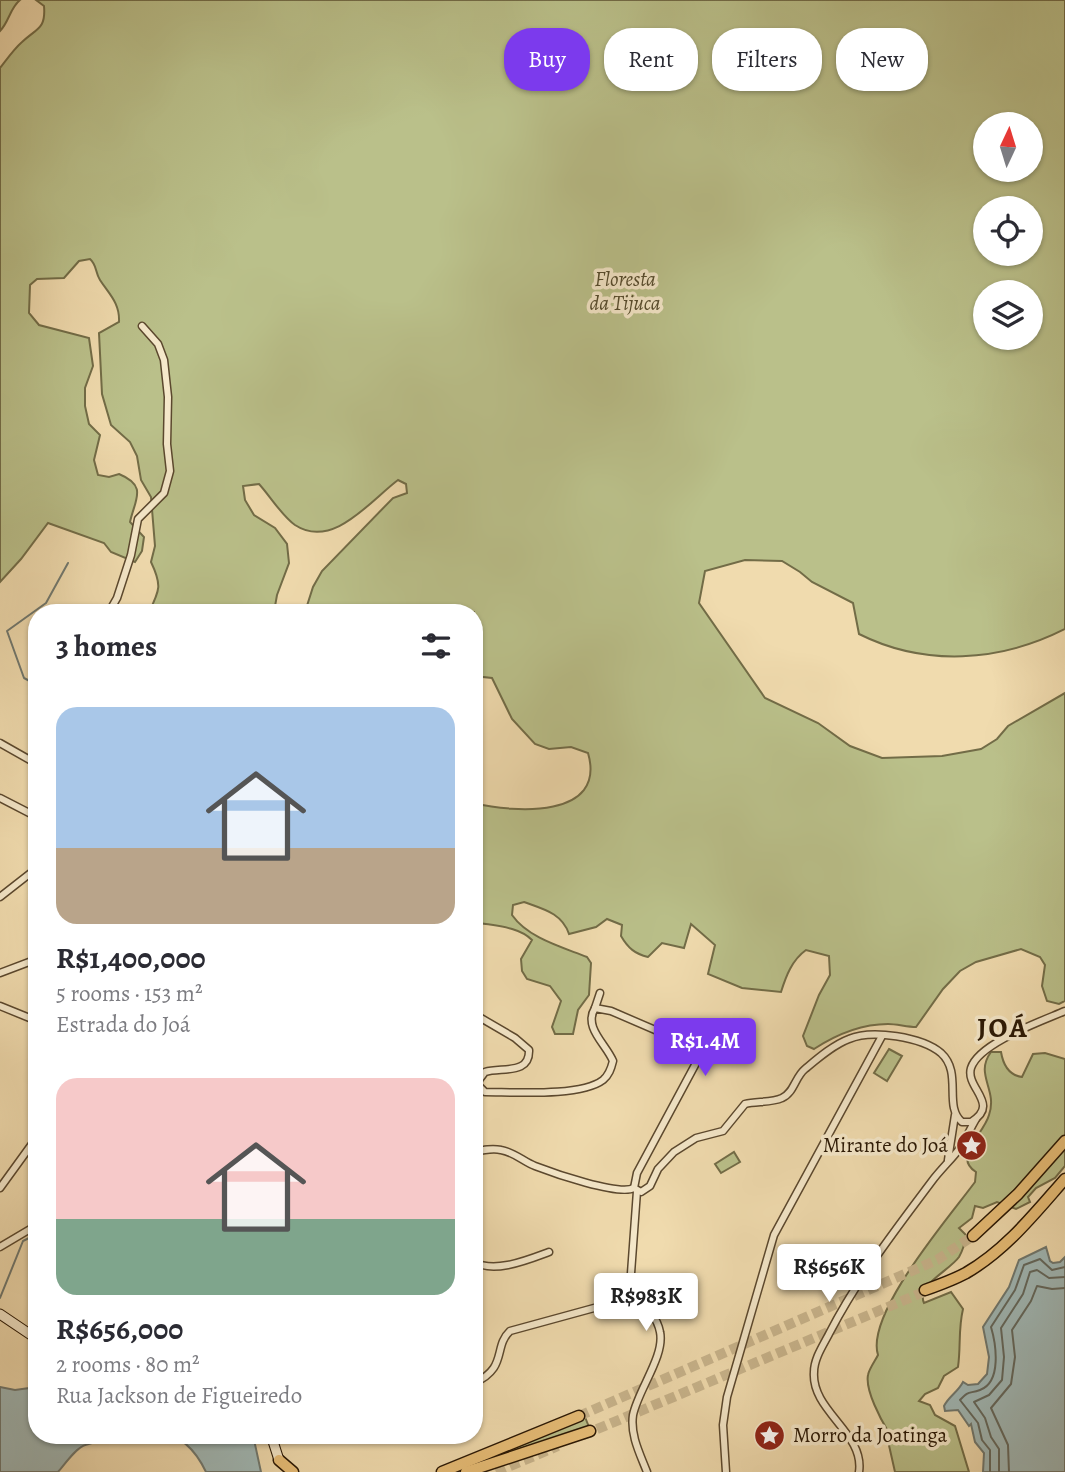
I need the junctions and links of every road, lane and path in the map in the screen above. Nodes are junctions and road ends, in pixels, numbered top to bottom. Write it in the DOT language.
graph roads {
  1 [pos="142,326"];
  2 [pos="114,604"];
  3 [pos="0,743"];
  4 [pos="28,759"];
  5 [pos="0,798"];
  6 [pos="28,812"];
  7 [pos="28,875"];
  8 [pos="0,897"];
  9 [pos="28,962"];
  10 [pos="0,973"];
  11 [pos="600,993"];
  12 [pos="0,1006"];
  13 [pos="595,1008"];
  14 [pos="1065,1011"];
  15 [pos="28,1017"];
  16 [pos="483,1019"];
  17 [pos="882,1036"];
  18 [pos="483,1075"];
  19 [pos="483,1090"];
  20 [pos="955,1114"];
  21 [pos="976,1119"];
  22 [pos="1065,1141"];
  23 [pos="28,1149"];
  24 [pos="483,1150"];
  25 [pos="947,1162"];
  26 [pos="1065,1180"];
  27 [pos="0,1188"];
  28 [pos="636,1190"];
  29 [pos="28,1230"];
  30 [pos="973,1236"];
  31 [pos="0,1247"];
  32 [pos="549,1252"];
  33 [pos="483,1267"];
  34 [pos="630,1287"];
  35 [pos="926,1290"];
  36 [pos="0,1314"];
  37 [pos="28,1333"];
  38 [pos="483,1376"];
  39 [pos="579,1416"];
  40 [pos="590,1431"];
  41 [pos="274,1444"];
  42 [pos="477,1458"];
  43 [pos="279,1460"];
  44 [pos="285,1472"];
  45 [pos="293,1472"];
  46 [pos="435,1472"];
  47 [pos="442,1472"];
  48 [pos="466,1472"];
  49 [pos="647,1472"];
  50 [pos="726,1472"];
  51 [pos="859,1472"];
  1 -- 2 [label="street"];
  3 -- 4 [label="street"];
  5 -- 6 [label="street"];
  7 -- 8 [label="street"];
  9 -- 10 [label="street"];
  11 -- 13 [label="street"];
  12 -- 15 [label="street"];
  13 -- 19 [label="street"];
  13 -- 28 [label="street"];
  14 -- 21 [label="street"];
  16 -- 18 [label="street"];
  17 -- 20 [label="street"];
  17 -- 28 [label="street"];
  17 -- 50 [label="street"];
  20 -- 21 [label="street"];
  20 -- 25 [label="street"];
  21 -- 25 [label="street"];
  22 -- 30 [label="highway"];
  23 -- 27 [label="street"];
  24 -- 28 [label="street"];
  25 -- 51 [label="street"];
  26 -- 35 [label="highway"];
  28 -- 34 [label="street"];
  29 -- 31 [label="street"];
  32 -- 33 [label="street"];
  34 -- 38 [label="street"];
  34 -- 49 [label="street"];
  36 -- 37 [label="street"];
  39 -- 42 [label="highway"];
  40 -- 48 [label="highway"];
  41 -- 43 [label="street"];
  42 -- 46 [label="highway"];
  42 -- 47 [label="highway"];
  43 -- 44 [label="street"];
  43 -- 45 [label="highway"];
}
